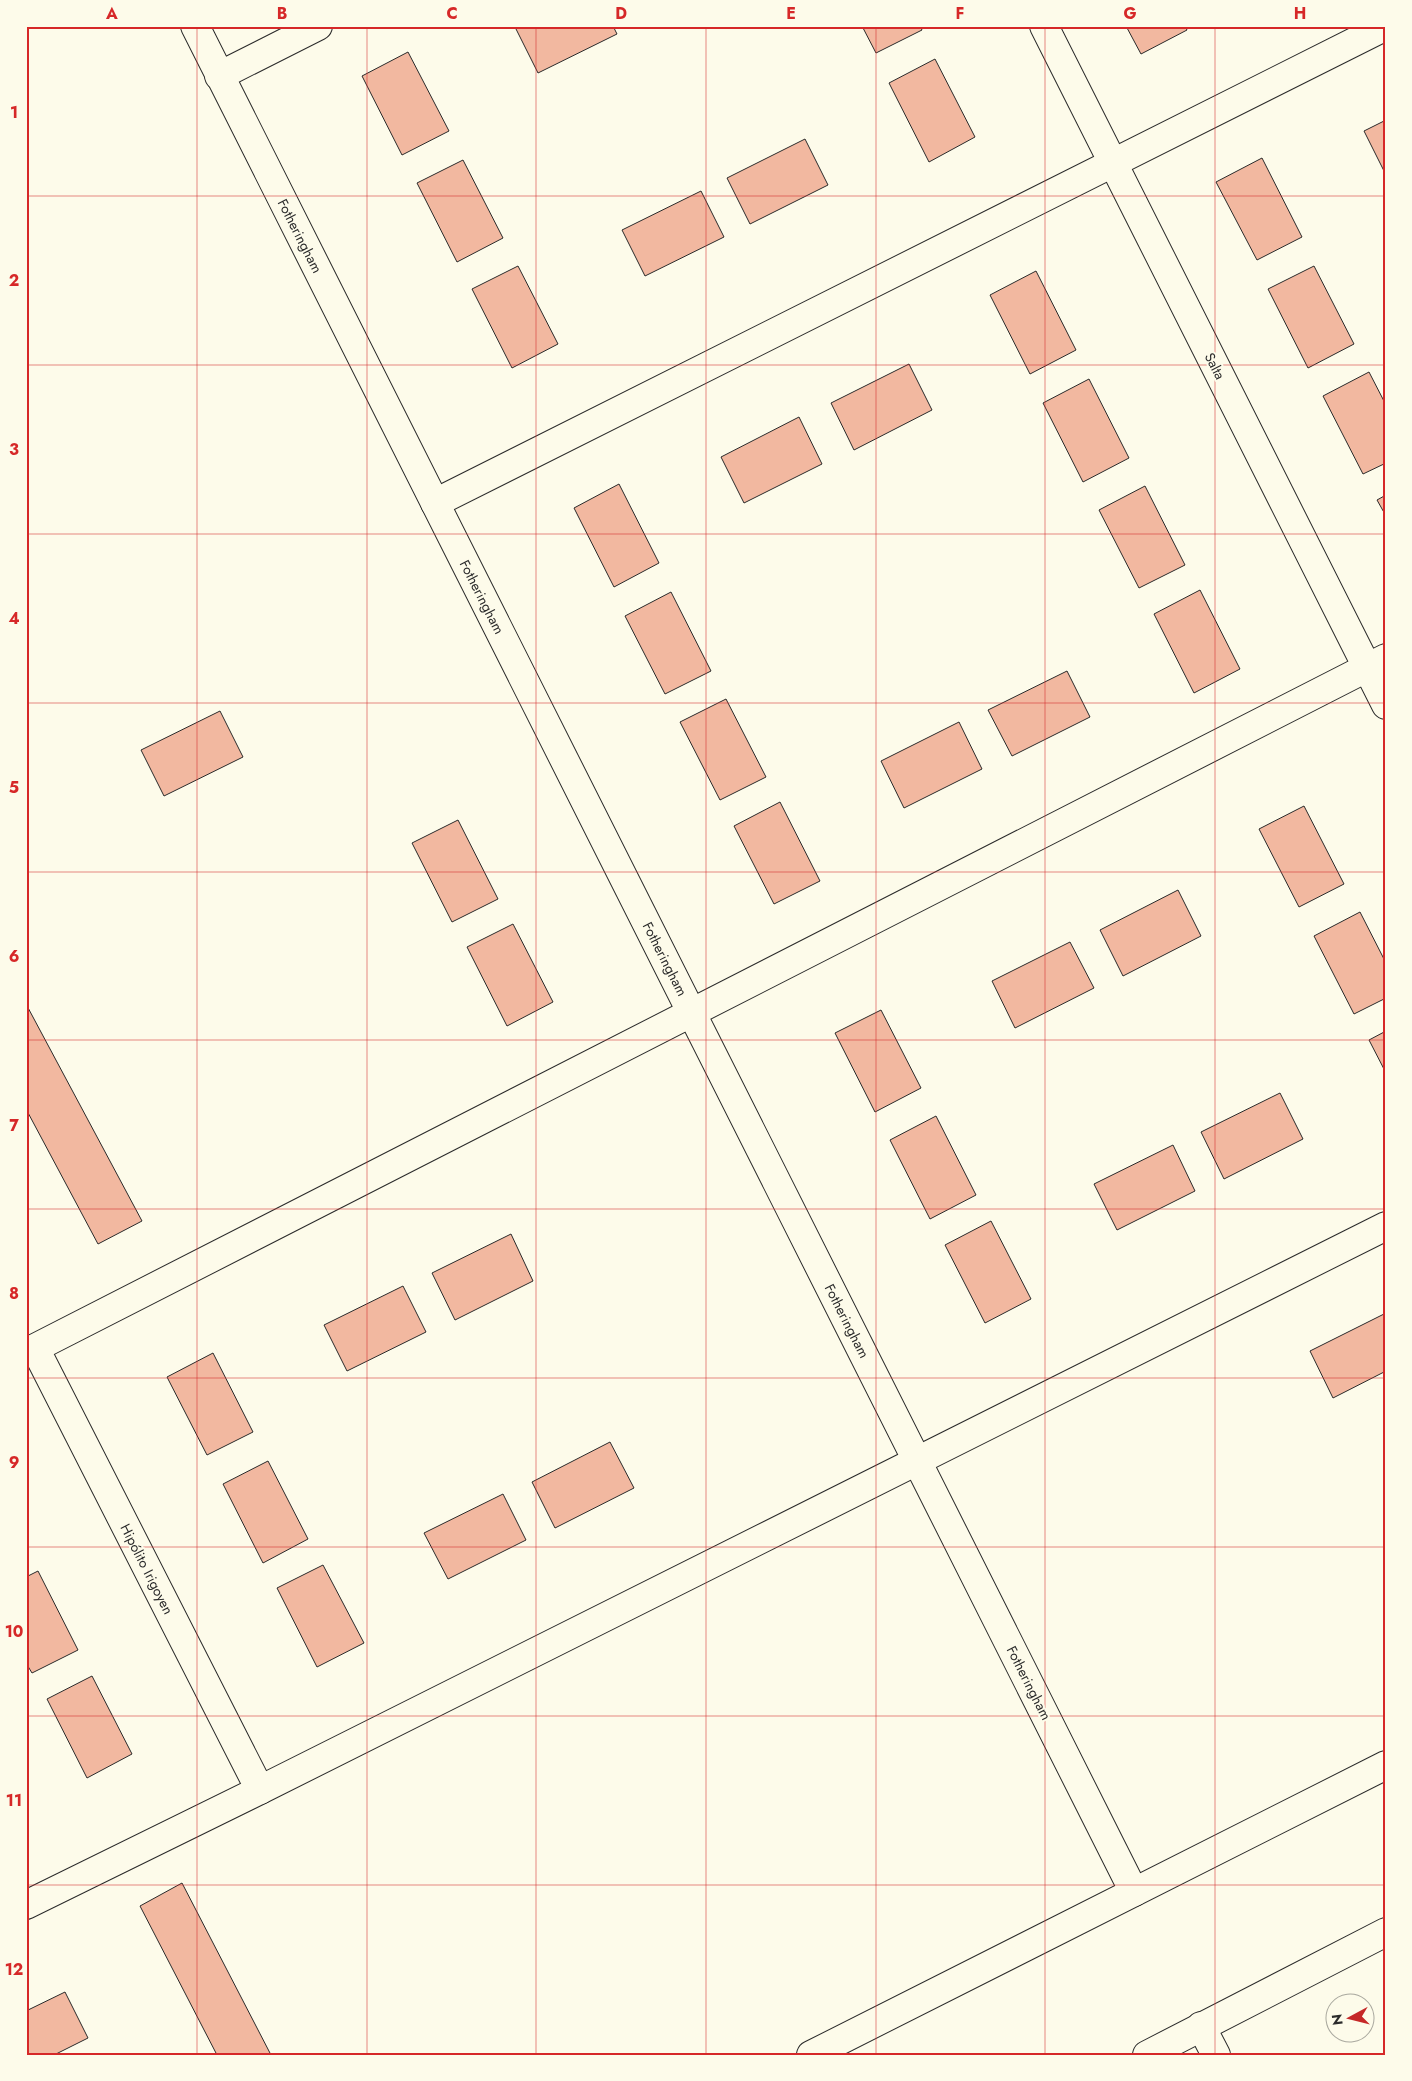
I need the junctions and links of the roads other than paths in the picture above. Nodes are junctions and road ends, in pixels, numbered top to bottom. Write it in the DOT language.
graph roads {
  1 [pos="195,26"];
  2 [pos="318,26"];
  3 [pos="1044,26"];
  4 [pos="1386,26"];
  5 [pos="219,76"];
  6 [pos="1113,163"];
  7 [pos="435,503"];
  8 [pos="1376,663"];
  9 [pos="1386,706"];
  10 [pos="692,1013"];
  11 [pos="1386,1226"];
  12 [pos="918,1460"];
  13 [pos="1386,1765"];
  14 [pos="260,1790"];
  15 [pos="1134,1892"];
  16 [pos="26,1904"];
  17 [pos="1386,1932"];
  18 [pos="1201,2026"];
  19 [pos="811,2055"];
  20 [pos="1147,2055"];
  21 [pos="1216,2055"];
  1 -- 5 [label="street, Fotheringham"];
  2 -- 5 [label="street"];
  3 -- 6 [label="street, Salta"];
  4 -- 6 [label="street"];
  5 -- 7 [label="street, Fotheringham"];
  6 -- 7 [label="street"];
  6 -- 8 [label="street, Salta"];
  7 -- 10 [label="street, Fotheringham"];
  8 -- 9 [label="street, Salta"];
  8 -- 10 [label="street"];
  10 -- 12 [label="street, Fotheringham"];
  10 -- 14 [label="street, Hipólito Irigoyen"];
  11 -- 12 [label="street"];
  12 -- 14 [label="street"];
  12 -- 15 [label="street, Fotheringham"];
  13 -- 15 [label="street"];
  14 -- 16 [label="street"];
  15 -- 19 [label="street"];
  17 -- 18 [label="street"];
  18 -- 20 [label="street"];
  18 -- 21 [label="street"];
}
